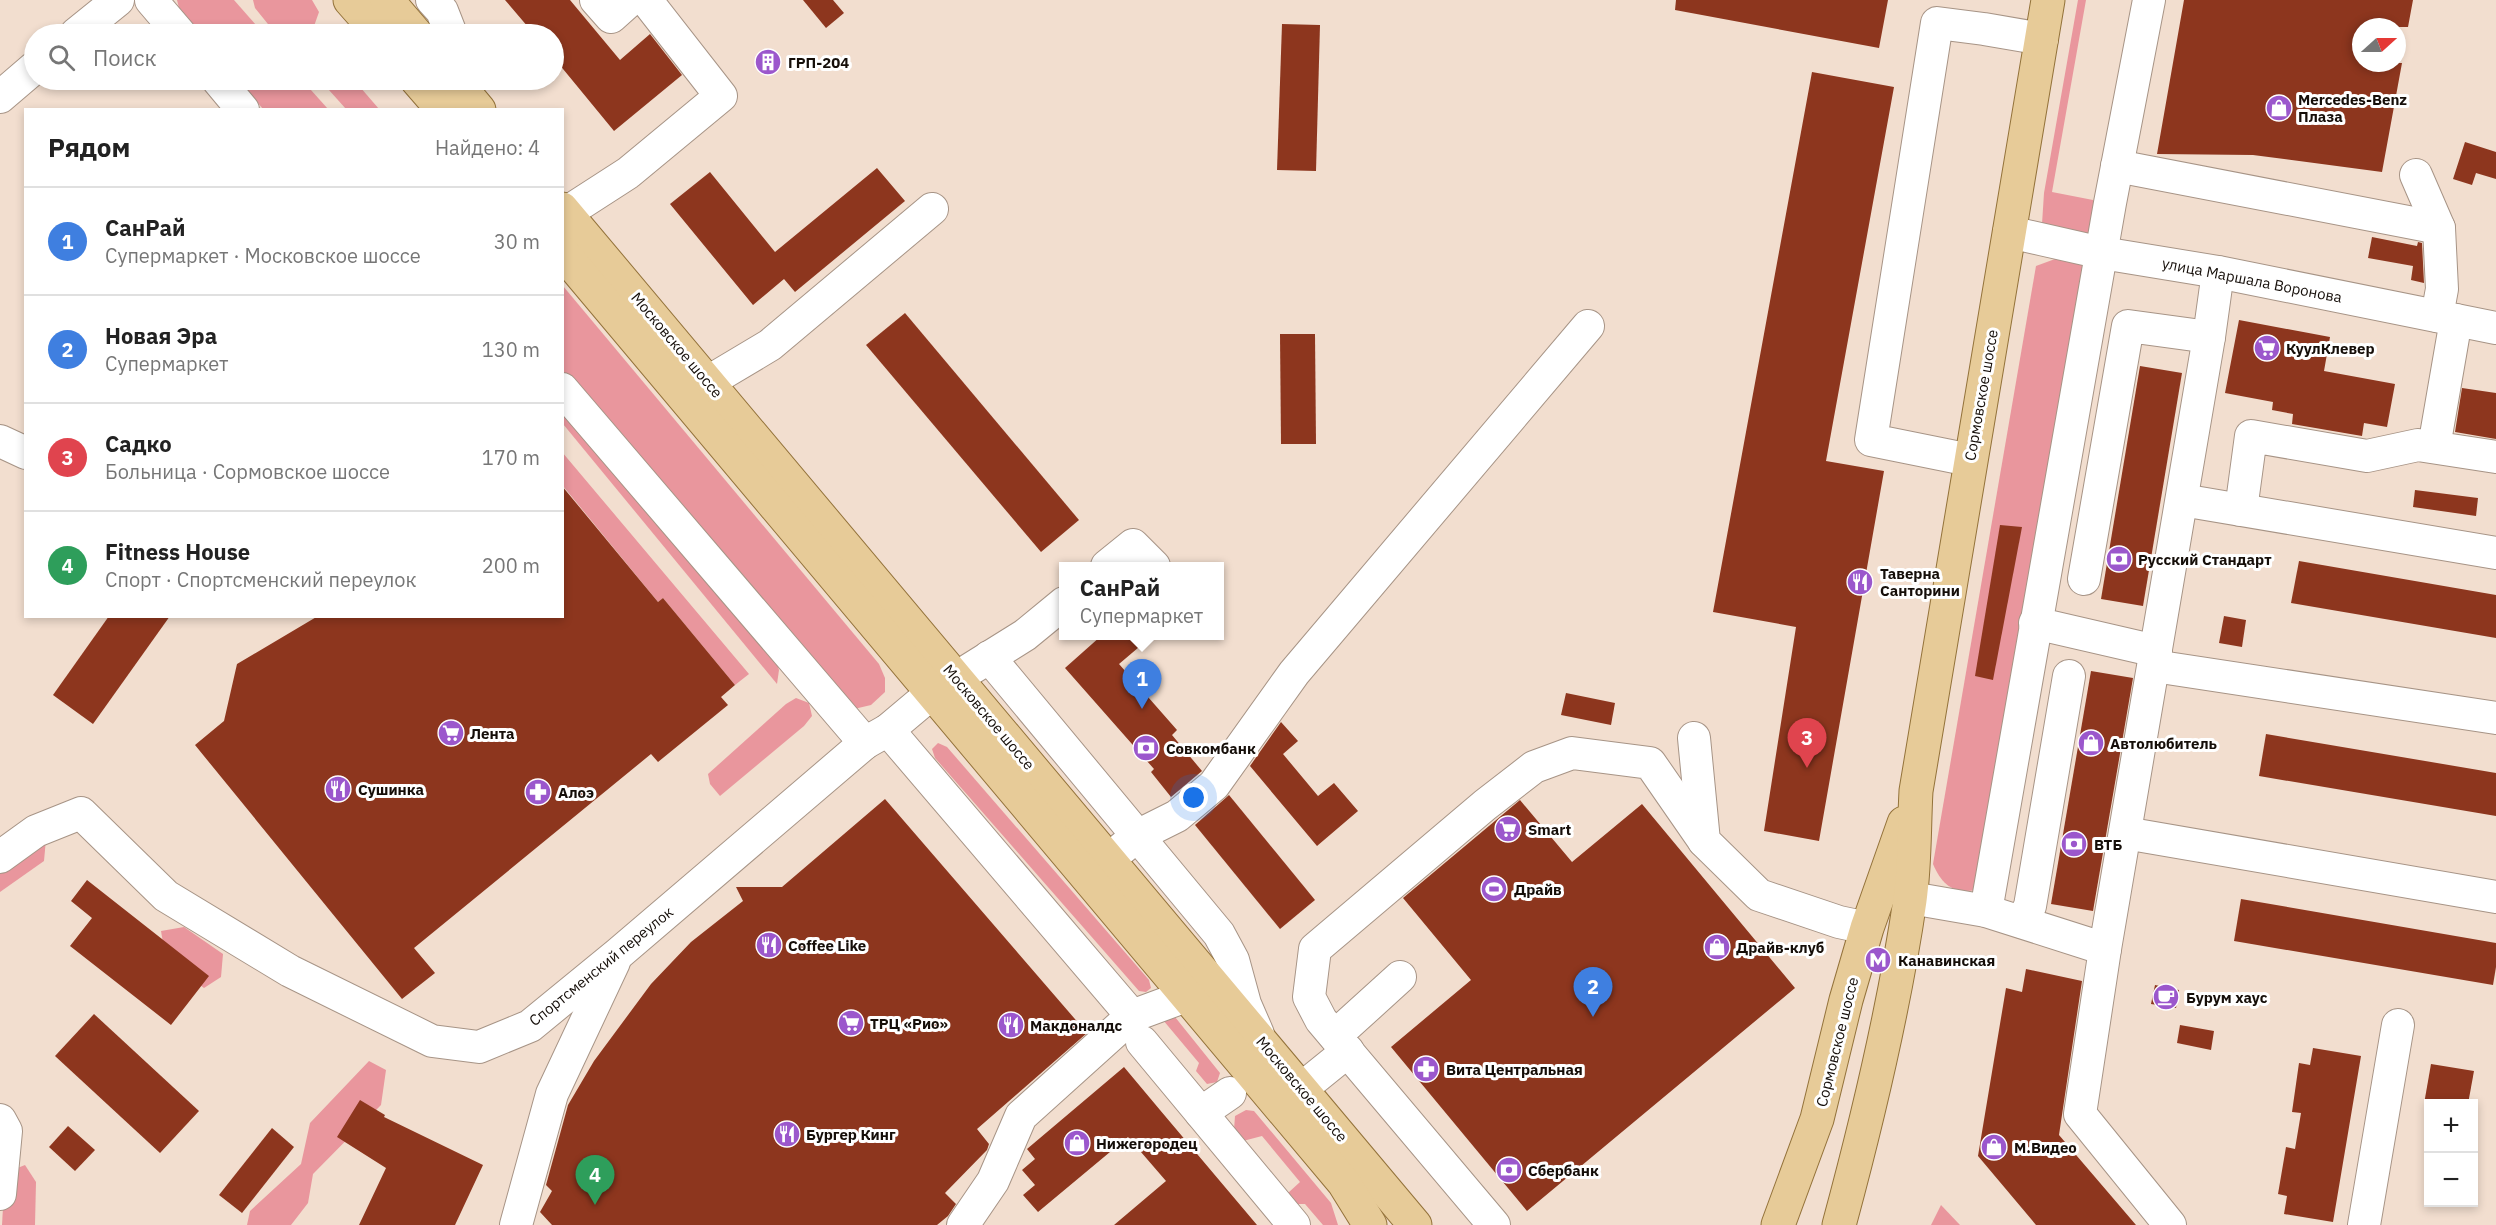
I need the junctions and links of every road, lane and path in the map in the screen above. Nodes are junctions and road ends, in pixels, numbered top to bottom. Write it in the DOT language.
graph roads {
  1 [pos="118,0"];
  2 [pos="151,0"];
  3 [pos="351,0"];
  4 [pos="387,0"];
  5 [pos="432,0"];
  6 [pos="596,0"];
  7 [pos="630,0"];
  8 [pos="646,0"];
  9 [pos="2048,0"];
  10 [pos="2149,0"];
  11 [pos="88,24"];
  12 [pos="171,24"];
  13 [pos="371,24"];
  14 [pos="407,24"];
  15 [pos="447,24"];
  16 [pos="2042,39"];
  17 [pos="24,77"];
  18 [pos="226,90"];
  19 [pos="447,90"];
  20 [pos="462,95"];
  21 [pos="0,97"];
  22 [pos="241,108"];
  23 [pos="2117,166"];
  24 [pos="2416,176"];
  25 [pos="932,209"];
  26 [pos="564,211"];
  27 [pos="2439,228"];
  28 [pos="2009,232"];
  29 [pos="2102,253"];
  30 [pos="564,254"];
  31 [pos="2218,272"];
  32 [pos="2447,318"];
  33 [pos="1588,326"];
  34 [pos="2496,328"];
  35 [pos="2209,337"];
  36 [pos="708,382"];
  37 [pos="564,391"];
  38 [pos="0,441"];
  39 [pos="2434,447"];
  40 [pos="24,452"];
  41 [pos="2496,457"];
  42 [pos="1970,460"];
  43 [pos="2182,500"];
  44 [pos="2241,510"];
  45 [pos="2496,553"];
  46 [pos="1113,562"];
  47 [pos="1149,562"];
  48 [pos="2084,579"];
  49 [pos="1059,607"];
  50 [pos="2035,623"];
  51 [pos="989,657"];
  52 [pos="2155,658"];
  53 [pos="2069,676"];
  54 [pos="944,685"];
  55 [pos="2496,718"];
  56 [pos="876,737"];
  57 [pos="1694,738"];
  58 [pos="1916,791"];
  59 [pos="2125,833"];
  60 [pos="1137,836"];
  61 [pos="1704,841"];
  62 [pos="0,857"];
  63 [pos="1109,859"];
  64 [pos="1911,897"];
  65 [pos="2496,897"];
  66 [pos="1986,911"];
  67 [pos="2022,922"];
  68 [pos="1867,928"];
  69 [pos="2105,949"];
  70 [pos="618,954"];
  71 [pos="1400,977"];
  72 [pos="1186,996"];
  73 [pos="2398,1025"];
  74 [pos="1137,1029"];
  75 [pos="1262,1042"];
  76 [pos="1342,1044"];
  77 [pos="1301,1089"];
  78 [pos="1230,1093"];
  79 [pos="1201,1113"];
  80 [pos="0,1120"];
  81 [pos="0,1194"];
  82 [pos="516,1225"];
  83 [pos="963,1225"];
  84 [pos="1294,1225"];
  85 [pos="1370,1225"];
  86 [pos="1415,1225"];
  87 [pos="1494,1225"];
  88 [pos="1778,1225"];
  89 [pos="1839,1225"];
  90 [pos="2170,1225"];
  91 [pos="2364,1225"];
  1 -- 11 [label="street"];
  2 -- 12 [label="street"];
  3 -- 13 [label="main road"];
  4 -- 14 [label="main road"];
  5 -- 15 [label="street"];
  6 -- 7 [label="street"];
  8 -- 26 [label="street"];
  9 -- 16 [label="main road, Сормовское шоссе"];
  10 -- 23 [label="street"];
  16 -- 28 [label="main road, Сормовское шоссе"];
  16 -- 42 [label="street"];
  17 -- 21 [label="street"];
  18 -- 22 [label="street"];
  19 -- 20 [label="main road"];
  23 -- 27 [label="street"];
  23 -- 29 [label="street"];
  24 -- 27 [label="street"];
  25 -- 36 [label="street"];
  26 -- 36 [label="main road, Московское шоссе"];
  27 -- 32 [label="street"];
  28 -- 29 [label="street, улица Маршала Воронова"];
  28 -- 42 [label="main road, Сормовское шоссе"];
  29 -- 31 [label="street, улица Маршала Воронова"];
  29 -- 50 [label="street"];
  30 -- 54 [label="main road, Московское шоссе"];
  31 -- 32 [label="street, улица Маршала Воронова"];
  31 -- 35 [label="street"];
  32 -- 34 [label="street, улица Маршала Воронова"];
  32 -- 39 [label="street"];
  33 -- 60 [label="street"];
  35 -- 43 [label="street"];
  35 -- 48 [label="street"];
  36 -- 54 [label="main road, Московское шоссе"];
  37 -- 56 [label="street"];
  38 -- 40 [label="street"];
  39 -- 41 [label="street"];
  39 -- 44 [label="street"];
  42 -- 58 [label="main road, Сормовское шоссе"];
  43 -- 44 [label="street"];
  43 -- 52 [label="street"];
  44 -- 45 [label="street"];
  46 -- 47 [label="street"];
  49 -- 51 [label="street, Спортсменский переулок"];
  50 -- 52 [label="street"];
  50 -- 66 [label="street"];
  51 -- 54 [label="street, Спортсменский переулок"];
  51 -- 60 [label="street"];
  52 -- 55 [label="street"];
  52 -- 59 [label="street"];
  53 -- 67 [label="street"];
  54 -- 56 [label="street, Спортсменский переулок"];
  54 -- 63 [label="main road, Московское шоссе"];
  54 -- 72 [label="main road, Московское шоссе"];
  56 -- 70 [label="street, Спортсменский переулок"];
  56 -- 74 [label="street"];
  57 -- 61 [label="street"];
  58 -- 64 [label="main road, Сормовское шоссе"];
  58 -- 68 [label="main road, Сормовское шоссе"];
  59 -- 65 [label="street"];
  59 -- 69 [label="street"];
  60 -- 63 [label="street"];
  60 -- 75 [label="street"];
  61 -- 68 [label="street"];
  61 -- 76 [label="street"];
  62 -- 70 [label="street, Спортсменский переулок"];
  63 -- 75 [label="main road, Московское шоссе"];
  64 -- 66 [label="street"];
  64 -- 89 [label="main road, Сормовское шоссе"];
  66 -- 67 [label="street"];
  67 -- 69 [label="street"];
  68 -- 88 [label="main road, Сормовское шоссе"];
  69 -- 90 [label="street"];
  70 -- 82 [label="street"];
  71 -- 76 [label="street"];
  72 -- 74 [label="street"];
  72 -- 85 [label="main road, Московское шоссе"];
  73 -- 91 [label="street"];
  74 -- 79 [label="street"];
  74 -- 83 [label="street"];
  75 -- 77 [label="main road, Московское шоссе"];
  76 -- 77 [label="street"];
  76 -- 87 [label="street"];
  77 -- 86 [label="main road, Московское шоссе"];
  78 -- 79 [label="street"];
  79 -- 84 [label="street"];
  80 -- 81 [label="street"];
}
